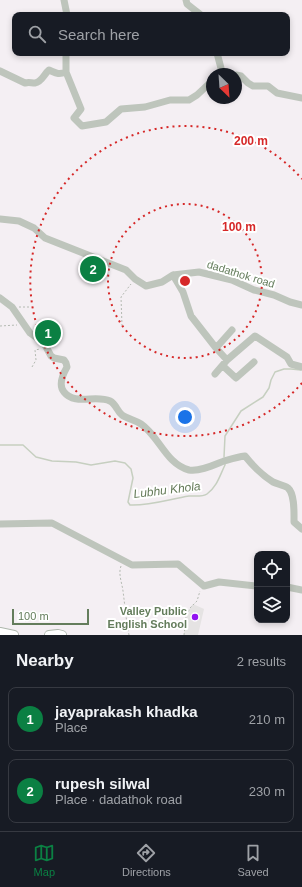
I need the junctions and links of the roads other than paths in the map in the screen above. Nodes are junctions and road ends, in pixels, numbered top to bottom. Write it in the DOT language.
graph roads {
  1 [pos="64,0"];
  2 [pos="186,0"];
  3 [pos="66,12"];
  4 [pos="197,12"];
  5 [pos="66,56"];
  6 [pos="218,56"];
  7 [pos="220,68"];
  8 [pos="0,71"];
  9 [pos="66,72"];
  10 [pos="242,77"];
  11 [pos="206,87"];
  12 [pos="302,98"];
  13 [pos="0,219"];
  14 [pos="172,275"];
  15 [pos="0,298"];
  16 [pos="302,305"];
  17 [pos="232,330"];
  18 [pos="216,348"];
  19 [pos="254,362"];
  20 [pos="225,363"];
  21 [pos="302,367"];
  22 [pos="216,374"];
  23 [pos="0,524"];
  24 [pos="302,529"];
  25 [pos="254,586"];
  26 [pos="290,588"];
  27 [pos="302,590"];
  28 [pos="0,632"];
  29 [pos="14,635"];
  30 [pos="48,635"];
  31 [pos="62,635"];
  1 -- 3 [label="street"];
  2 -- 4 [label="street"];
  5 -- 9 [label="street"];
  6 -- 7 [label="street"];
  8 -- 9 [label="street"];
  9 -- 11 [label="street"];
  10 -- 12 [label="street"];
  13 -- 14 [label="street, dadathok road"];
  14 -- 16 [label="street, dadathok road"];
  14 -- 18 [label="street"];
  15 -- 24 [label="street"];
  17 -- 18 [label="street"];
  18 -- 20 [label="street"];
  19 -- 20 [label="street"];
  20 -- 21 [label="street"];
  20 -- 22 [label="street"];
  23 -- 25 [label="street"];
  26 -- 27 [label="street"];
  28 -- 29 [label="main road"];
  30 -- 31 [label="main road"];
}
